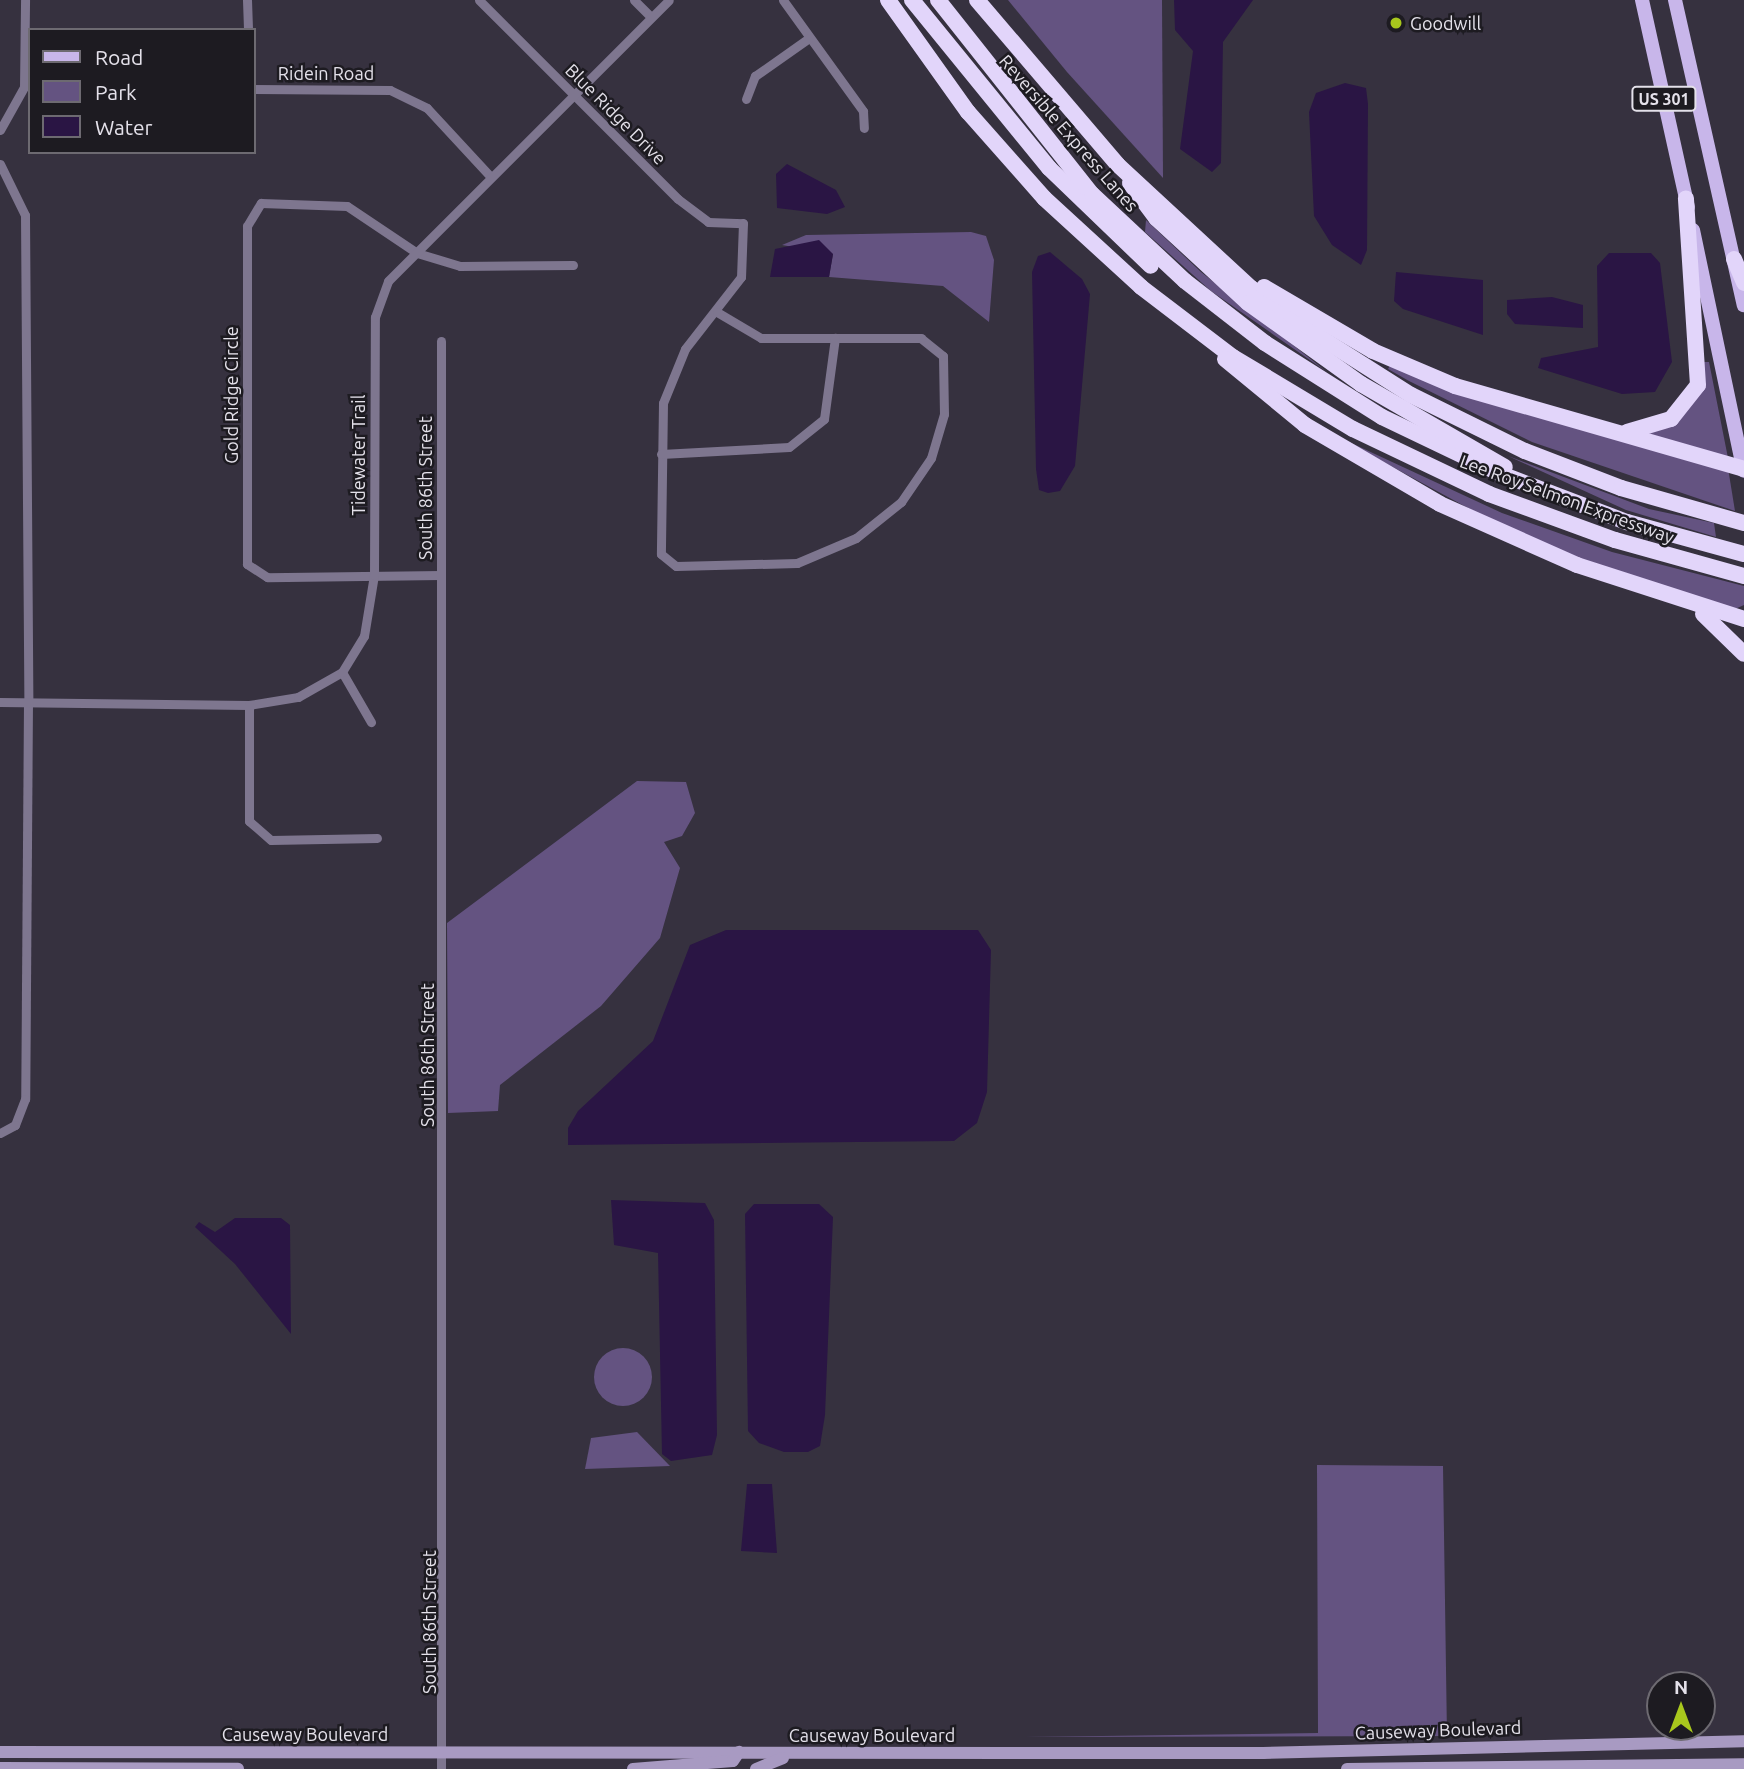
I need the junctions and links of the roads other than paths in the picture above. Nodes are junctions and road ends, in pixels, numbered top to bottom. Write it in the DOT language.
graph roads {
  1 [pos="25,0"];
  2 [pos="247,0"];
  3 [pos="480,0"];
  4 [pos="634,0"];
  5 [pos="669,0"];
  6 [pos="783,0"];
  7 [pos="888,0"];
  8 [pos="912,0"];
  9 [pos="938,0"];
  10 [pos="977,0"];
  11 [pos="1642,0"];
  12 [pos="1675,0"];
  13 [pos="651,17"];
  14 [pos="248,28"];
  15 [pos="809,38"];
  16 [pos="27,87"];
  17 [pos="256,89"];
  18 [pos="573,93"];
  19 [pos="746,99"];
  20 [pos="864,128"];
  21 [pos="0,130"];
  22 [pos="0,164"];
  23 [pos="490,176"];
  24 [pos="1686,198"];
  25 [pos="1147,201"];
  26 [pos="1115,225"];
  27 [pos="417,253"];
  28 [pos="1734,259"];
  29 [pos="573,265"];
  30 [pos="1228,267"];
  31 [pos="1744,283"];
  32 [pos="1744,305"];
  33 [pos="717,312"];
  34 [pos="835,338"];
  35 [pos="441,341"];
  36 [pos="1210,341"];
  37 [pos="1619,433"];
  38 [pos="661,454"];
  39 [pos="1744,470"];
  40 [pos="1535,488"];
  41 [pos="1744,523"];
  42 [pos="1744,554"];
  43 [pos="374,575"];
  44 [pos="441,575"];
  45 [pos="1744,576"];
  46 [pos="1686,604"];
  47 [pos="1744,618"];
  48 [pos="1744,654"];
  49 [pos="342,672"];
  50 [pos="0,702"];
  51 [pos="28,702"];
  52 [pos="249,705"];
  53 [pos="371,722"];
  54 [pos="377,838"];
  55 [pos="0,1133"];
  56 [pos="1744,1741"];
  57 [pos="1519,1745"];
  58 [pos="119,1751"];
  59 [pos="249,1751"];
  60 [pos="0,1752"];
  61 [pos="445,1752"];
  62 [pos="739,1752"];
  63 [pos="848,1753"];
  64 [pos="1744,1763"];
  65 [pos="1519,1766"];
  66 [pos="0,1767"];
  67 [pos="118,1769"];
  68 [pos="215,1769"];
  69 [pos="239,1769"];
  70 [pos="441,1769"];
  71 [pos="633,1769"];
  72 [pos="756,1769"];
  73 [pos="1347,1769"];
  1 -- 16 [label="street"];
  2 -- 14 [label="street"];
  3 -- 18 [label="street, Blue Ridge Drive"];
  4 -- 13 [label="street"];
  5 -- 13 [label="street, Tidewater Trail"];
  6 -- 15 [label="street"];
  7 -- 36 [label="highway, Lee Roy Selmon Expressway"];
  8 -- 26 [label="highway"];
  9 -- 26 [label="highway, Reversible Express Lanes"];
  10 -- 25 [label="highway, Lee Roy Selmon Expressway"];
  11 -- 24 [label="main road, US 301"];
  12 -- 28 [label="main road, US 301"];
  13 -- 18 [label="street, Tidewater Trail"];
  15 -- 19 [label="street"];
  15 -- 20 [label="street"];
  16 -- 21 [label="street"];
  17 -- 23 [label="street, Ridein Road"];
  18 -- 23 [label="street, Tidewater Trail"];
  18 -- 33 [label="street, Blue Ridge Drive"];
  22 -- 51 [label="street"];
  23 -- 27 [label="street, Tidewater Trail"];
  24 -- 37 [label="highway"];
  24 -- 39 [label="main road, US 301"];
  25 -- 30 [label="highway, Lee Roy Selmon Expressway"];
  25 -- 40 [label="highway"];
  26 -- 40 [label="highway, Reversible Express Lanes"];
  27 -- 29 [label="street"];
  27 -- 43 [label="street, Tidewater Trail"];
  27 -- 43 [label="street, Gold Ridge Circle"];
  28 -- 31 [label="highway"];
  28 -- 32 [label="main road, US 301"];
  30 -- 37 [label="highway"];
  30 -- 41 [label="highway, Lee Roy Selmon Expressway"];
  33 -- 34 [label="street"];
  33 -- 38 [label="street"];
  34 -- 38 [label="street"];
  34 -- 38 [label="street"];
  35 -- 44 [label="street, South 86th Street"];
  36 -- 45 [label="highway, Lee Roy Selmon Expressway"];
  36 -- 46 [label="highway"];
  37 -- 39 [label="highway"];
  40 -- 42 [label="highway, Reversible Express Lanes"];
  43 -- 44 [label="street, Gold Ridge Circle"];
  43 -- 49 [label="street, Tidewater Trail"];
  44 -- 61 [label="street, South 86th Street"];
  46 -- 47 [label="highway"];
  46 -- 48 [label="highway"];
  49 -- 52 [label="street, Tidewater Trail"];
  49 -- 53 [label="street"];
  50 -- 51 [label="street, Tidewater Trail"];
  51 -- 52 [label="street, Tidewater Trail"];
  51 -- 55 [label="street"];
  52 -- 54 [label="street"];
  56 -- 57 [label="main road, Causeway Boulevard"];
  57 -- 63 [label="main road, Causeway Boulevard"];
  57 -- 65 [label="street"];
  58 -- 59 [label="main road, Causeway Boulevard"];
  58 -- 60 [label="main road, Causeway Boulevard"];
  58 -- 66 [label="main road"];
  59 -- 61 [label="main road, Causeway Boulevard"];
  59 -- 67 [label="main road"];
  61 -- 62 [label="main road, Causeway Boulevard"];
  61 -- 70 [label="street, South 86th Street"];
  62 -- 63 [label="main road, Causeway Boulevard"];
  62 -- 71 [label="main road"];
  63 -- 72 [label="main road"];
  64 -- 65 [label="main road, Causeway Boulevard"];
  65 -- 73 [label="main road, Causeway Boulevard"];
  66 -- 67 [label="main road, Causeway Boulevard"];
  67 -- 68 [label="main road, Causeway Boulevard"];
  68 -- 69 [label="main road, Causeway Boulevard"];
}
